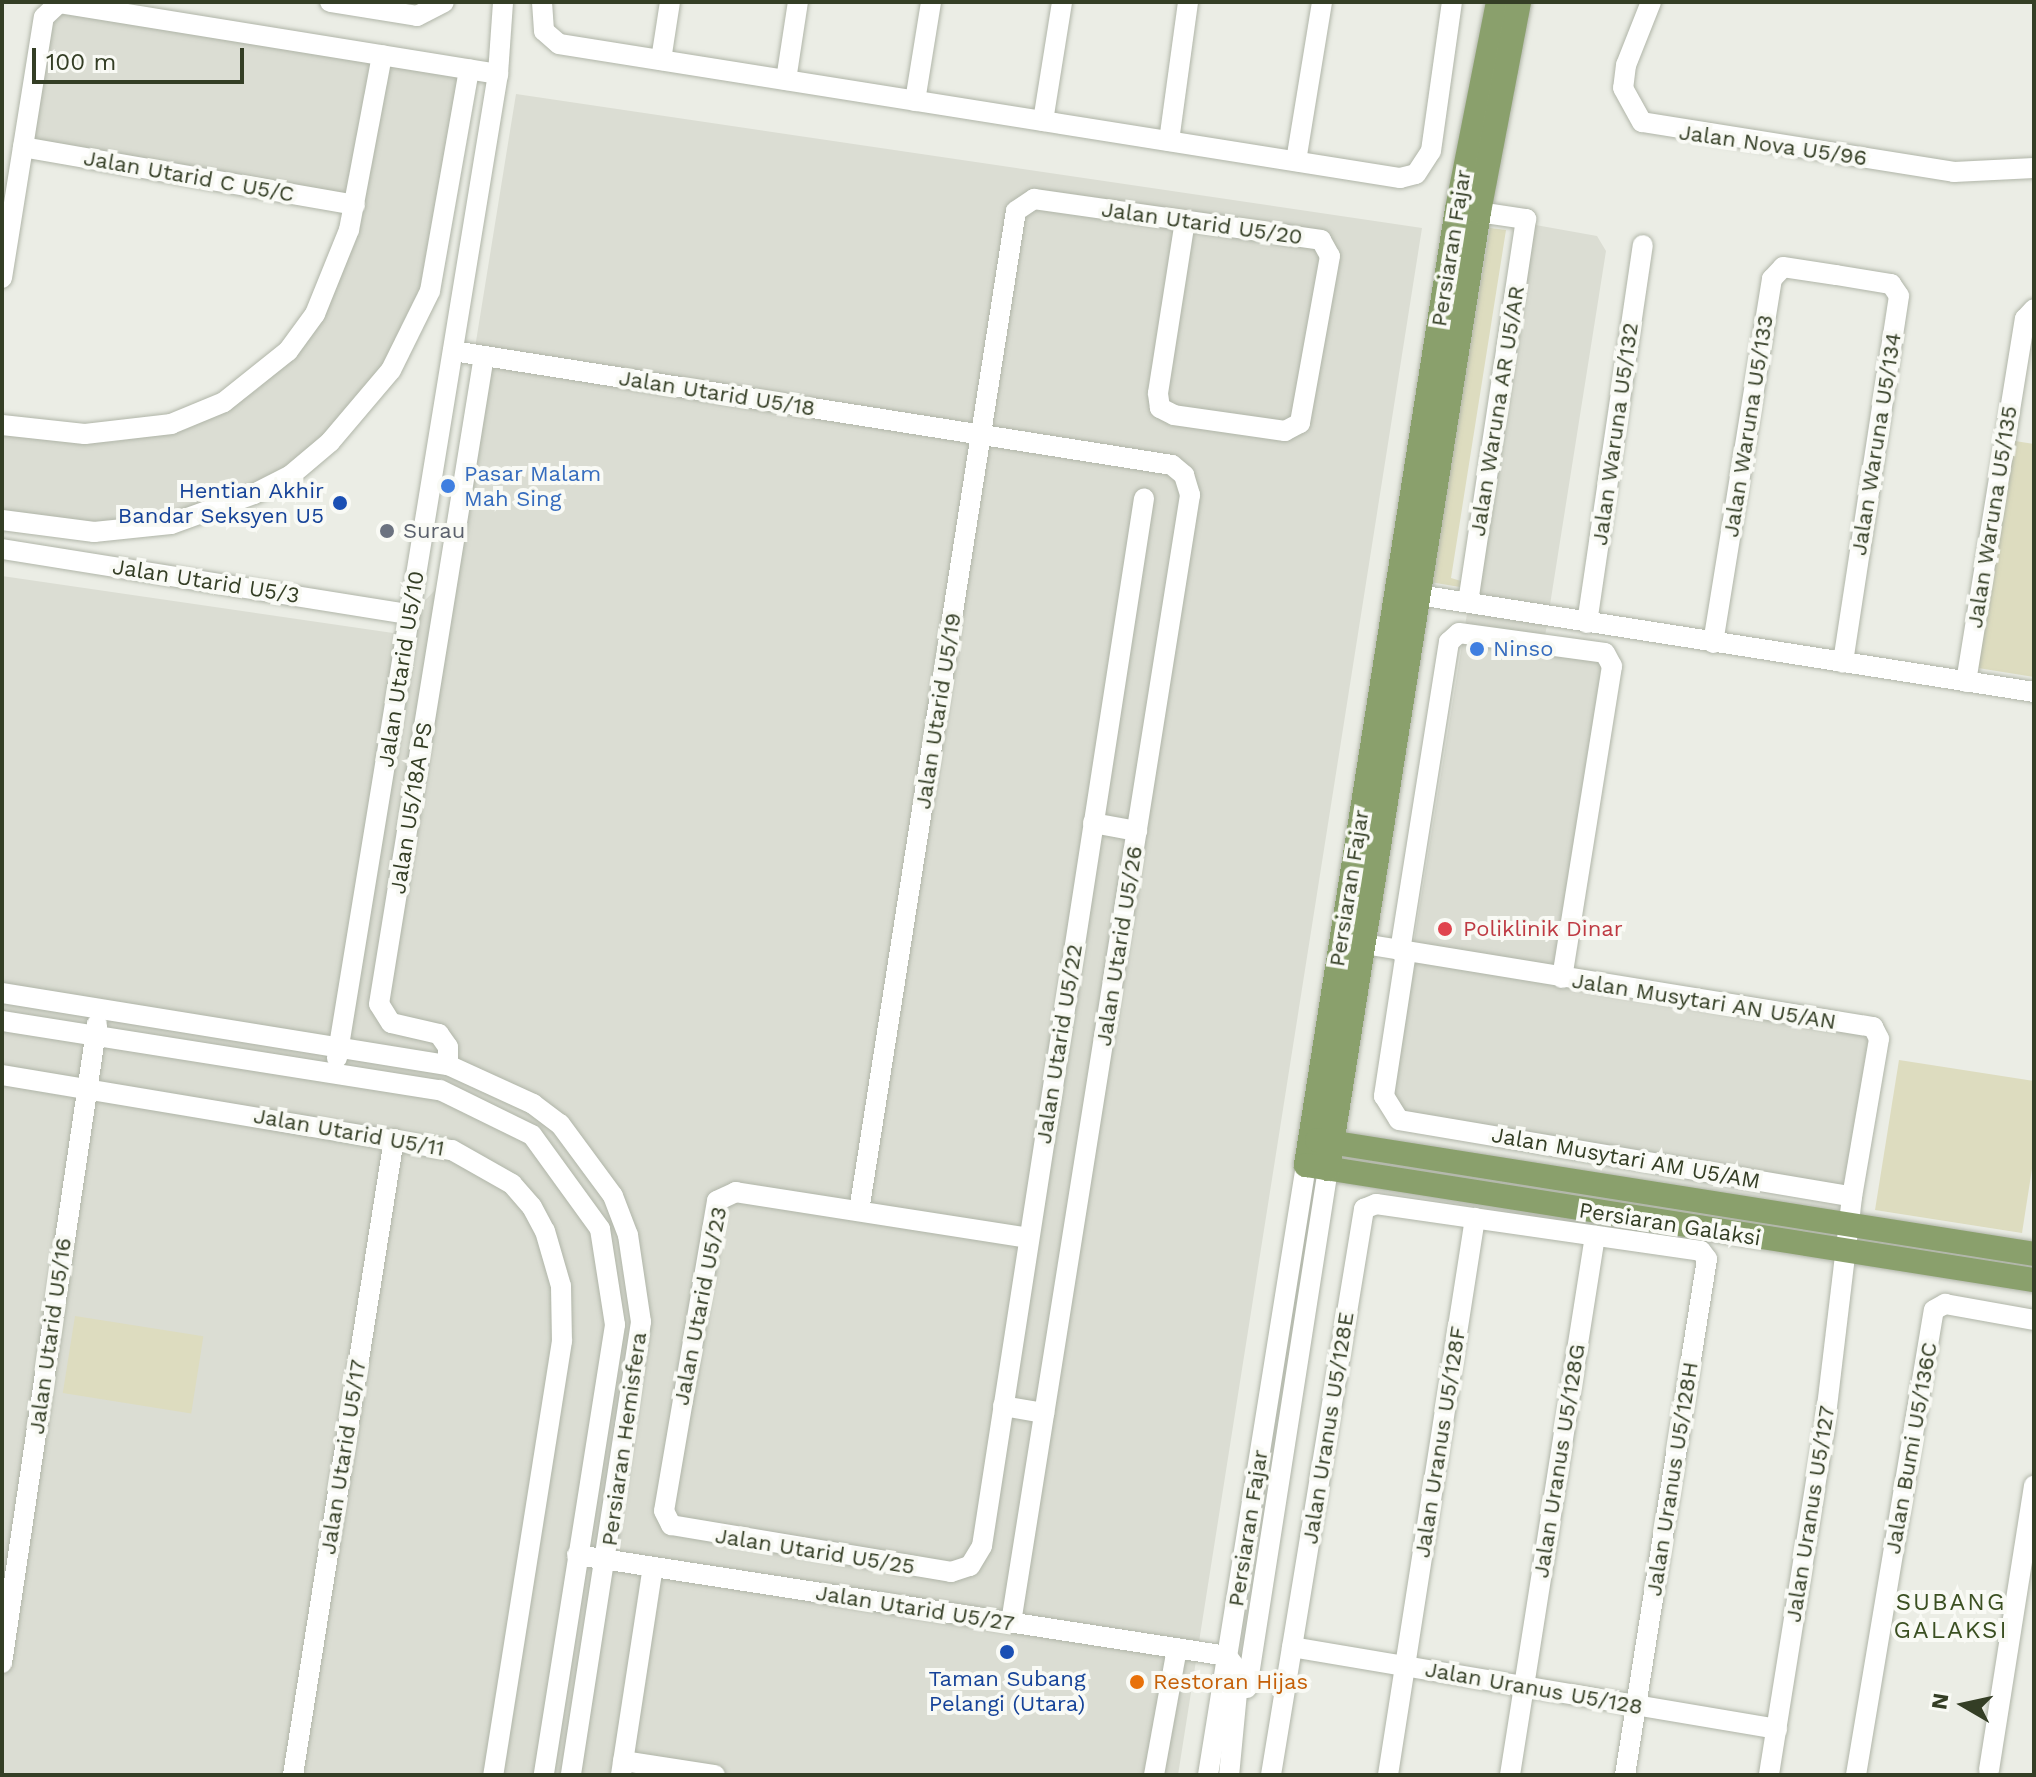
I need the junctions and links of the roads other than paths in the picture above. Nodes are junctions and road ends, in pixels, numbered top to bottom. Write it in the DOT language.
graph roads {
  1 [pos="330,2"];
  2 [pos="444,2"];
  3 [pos="503,2"];
  4 [pos="542,2"];
  5 [pos="670,2"];
  6 [pos="798,2"];
  7 [pos="931,2"];
  8 [pos="1062,2"];
  9 [pos="1188,2"];
  10 [pos="1322,2"];
  11 [pos="1452,2"];
  12 [pos="1498,2"];
  13 [pos="1519,2"];
  14 [pos="1651,2"];
  15 [pos="59,3"];
  16 [pos="382,55"];
  17 [pos="661,60"];
  18 [pos="469,69"];
  19 [pos="498,74"];
  20 [pos="786,80"];
  21 [pos="915,101"];
  22 [pos="1043,121"];
  23 [pos="1169,141"];
  24 [pos="23,147"];
  25 [pos="1296,161"];
  26 [pos="2034,168"];
  27 [pos="355,205"];
  28 [pos="1468,210"];
  29 [pos="1016,211"];
  30 [pos="1185,221"];
  31 [pos="1643,245"];
  32 [pos="1836,275"];
  33 [pos="2,278"];
  34 [pos="2034,309"];
  35 [pos="453,351"];
  36 [pos="484,356"];
  37 [pos="2,425"];
  38 [pos="982,435"];
  39 [pos="1144,498"];
  40 [pos="2,520"];
  41 [pos="2,549"];
  42 [pos="1406,593"];
  43 [pos="1468,602"];
  44 [pos="444,606"];
  45 [pos="411,607"];
  46 [pos="1587,623"];
  47 [pos="1713,643"];
  48 [pos="1843,663"];
  49 [pos="1966,682"];
  50 [pos="2034,692"];
  51 [pos="1093,823"];
  52 [pos="1137,831"];
  53 [pos="1364,944"];
  54 [pos="1403,952"];
  55 [pos="1562,978"];
  56 [pos="2,993"];
  57 [pos="99,1008"];
  58 [pos="2,1021"];
  59 [pos="95,1035"];
  60 [pos="340,1044"];
  61 [pos="448,1065"];
  62 [pos="334,1073"];
  63 [pos="2,1075"];
  64 [pos="87,1088"];
  65 [pos="394,1139"];
  66 [pos="1321,1141"];
  67 [pos="1317,1167"];
  68 [pos="1852,1197"];
  69 [pos="859,1211"];
  70 [pos="1475,1218"];
  71 [pos="1595,1236"];
  72 [pos="1029,1238"];
  73 [pos="1846,1239"];
  74 [pos="2034,1248"];
  75 [pos="2034,1254"];
  76 [pos="2031,1279"];
  77 [pos="2034,1320"];
  78 [pos="1003,1406"];
  79 [pos="1044,1413"];
  80 [pos="2034,1486"];
  81 [pos="1277,1499"];
  82 [pos="679,1529"];
  83 [pos="577,1555"];
  84 [pos="606,1560"];
  85 [pos="653,1567"];
  86 [pos="951,1572"];
  87 [pos="1011,1623"];
  88 [pos="1292,1647"];
  89 [pos="1177,1648"];
  90 [pos="1227,1656"];
  91 [pos="2,1663"];
  92 [pos="1405,1666"];
  93 [pos="1524,1686"];
  94 [pos="1637,1705"];
  95 [pos="1777,1729"];
  96 [pos="622,1768"];
  97 [pos="1989,1770"];
  98 [pos="293,1775"];
  99 [pos="493,1775"];
  100 [pos="544,1775"];
  101 [pos="571,1775"];
  102 [pos="715,1775"];
  103 [pos="1154,1775"];
  104 [pos="1208,1775"];
  105 [pos="1232,1775"];
  106 [pos="1271,1775"];
  107 [pos="1388,1775"];
  108 [pos="1510,1775"];
  109 [pos="1625,1775"];
  110 [pos="1769,1775"];
  111 [pos="1856,1775"];
  1 -- 2 [label="street"];
  3 -- 19 [label="street, Jalan Utarid U5/10"];
  4 -- 17 [label="street"];
  5 -- 17 [label="street"];
  6 -- 20 [label="street"];
  7 -- 21 [label="street"];
  8 -- 22 [label="street"];
  9 -- 23 [label="street"];
  10 -- 25 [label="street"];
  11 -- 25 [label="street"];
  12 -- 28 [label="main road, Persiaran Fajar"];
  13 -- 28 [label="main road"];
  14 -- 26 [label="street, Jalan Nova U5/96"];
  15 -- 16 [label="street"];
  15 -- 24 [label="street"];
  16 -- 18 [label="street"];
  16 -- 27 [label="street"];
  17 -- 20 [label="street"];
  18 -- 19 [label="street"];
  18 -- 40 [label="street"];
  19 -- 35 [label="street, Jalan Utarid U5/10"];
  20 -- 21 [label="street"];
  21 -- 22 [label="street"];
  22 -- 23 [label="street"];
  23 -- 25 [label="street"];
  24 -- 27 [label="street, Jalan Utarid C U5/C"];
  24 -- 33 [label="street"];
  27 -- 37 [label="street"];
  28 -- 42 [label="main road, Persiaran Fajar"];
  28 -- 43 [label="street, Jalan Waruna AR U5/AR"];
  29 -- 30 [label="street, Jalan Utarid U5/20"];
  29 -- 38 [label="street, Jalan Utarid U5/19"];
  30 -- 30 [label="street, Jalan Utarid U5/20"];
  31 -- 46 [label="street, Jalan Waruna U5/132"];
  32 -- 47 [label="street, Jalan Waruna U5/133"];
  32 -- 48 [label="street, Jalan Waruna U5/134"];
  34 -- 49 [label="street, Jalan Waruna U5/135"];
  35 -- 36 [label="street, Jalan Utarid U5/18"];
  35 -- 45 [label="street, Jalan Utarid U5/10"];
  36 -- 38 [label="street, Jalan Utarid U5/18"];
  36 -- 44 [label="street, Jalan U5/18A PS"];
  38 -- 52 [label="street, Jalan Utarid U5/26"];
  38 -- 69 [label="street, Jalan Utarid U5/19"];
  39 -- 51 [label="street, Jalan Utarid U5/22"];
  41 -- 45 [label="street, Jalan Utarid U5/3"];
  42 -- 43 [label="street"];
  42 -- 53 [label="main road, Persiaran Fajar"];
  42 -- 66 [label="main road, Persiaran Fajar"];
  43 -- 46 [label="street"];
  44 -- 45 [label="street, Jalan Utarid U5/3"];
  44 -- 61 [label="street, Jalan U5/18A PS"];
  45 -- 60 [label="street, Jalan Utarid U5/10"];
  46 -- 47 [label="street"];
  47 -- 48 [label="street"];
  48 -- 49 [label="street"];
  49 -- 50 [label="street"];
  51 -- 52 [label="street"];
  51 -- 72 [label="street, Jalan Utarid U5/22"];
  52 -- 79 [label="street, Jalan Utarid U5/26"];
  53 -- 54 [label="street, Jalan Musytari AN U5/AN"];
  53 -- 66 [label="main road, Persiaran Fajar"];
  54 -- 55 [label="street, Jalan Musytari AN U5/AN"];
  54 -- 55 [label="street"];
  54 -- 68 [label="street, Jalan Musytari AM U5/AM"];
  55 -- 68 [label="street, Jalan Musytari AN U5/AN"];
  56 -- 57 [label="street, Persiaran Hemisfera"];
  57 -- 59 [label="street, Jalan Utarid U5/16"];
  57 -- 60 [label="street, Persiaran Hemisfera"];
  58 -- 59 [label="street, Persiaran Hemisfera"];
  59 -- 62 [label="street, Persiaran Hemisfera"];
  59 -- 64 [label="street, Jalan Utarid U5/16"];
  60 -- 61 [label="street, Persiaran Hemisfera"];
  60 -- 62 [label="street, Jalan Utarid U5/10"];
  61 -- 84 [label="street, Persiaran Hemisfera"];
  62 -- 83 [label="street, Persiaran Hemisfera"];
  63 -- 64 [label="street, Jalan Utarid U5/11"];
  64 -- 65 [label="street, Jalan Utarid U5/11"];
  64 -- 91 [label="street, Jalan Utarid U5/16"];
  65 -- 98 [label="street, Jalan Utarid U5/17"];
  65 -- 99 [label="street, Jalan Utarid U5/11"];
  66 -- 67 [label="main road, Persiaran Fajar"];
  66 -- 73 [label="main road, Persiaran Galaksi"];
  67 -- 73 [label="main road, Persiaran Galaksi"];
  67 -- 81 [label="street, Persiaran Fajar"];
  67 -- 90 [label="street, Persiaran Fajar"];
  68 -- 73 [label="street"];
  69 -- 72 [label="street, Jalan Utarid U5/23"];
  69 -- 82 [label="street, Jalan Utarid U5/23"];
  70 -- 71 [label="street"];
  70 -- 88 [label="street, Jalan Uranus U5/128E"];
  70 -- 92 [label="street, Jalan Uranus U5/128F"];
  71 -- 93 [label="street, Jalan Uranus U5/128G"];
  71 -- 94 [label="street, Jalan Uranus U5/128H"];
  72 -- 78 [label="street, Jalan Utarid U5/22"];
  73 -- 75 [label="main road, Persiaran Galaksi"];
  73 -- 76 [label="main road, Persiaran Galaksi"];
  73 -- 95 [label="street, Jalan Uranus U5/127"];
  74 -- 75 [label="street"];
  75 -- 76 [label="street"];
  77 -- 111 [label="street, Jalan Bumi U5/136C"];
  78 -- 79 [label="street"];
  78 -- 86 [label="street, Jalan Utarid U5/22"];
  79 -- 87 [label="street, Jalan Utarid U5/26"];
  80 -- 97 [label="street"];
  81 -- 90 [label="street"];
  81 -- 105 [label="street, Persiaran Fajar"];
  82 -- 86 [label="street, Jalan Utarid U5/25"];
  83 -- 84 [label="street, Jalan Utarid U5/27"];
  83 -- 100 [label="street, Persiaran Hemisfera"];
  84 -- 85 [label="street, Jalan Utarid U5/27"];
  84 -- 101 [label="street, Persiaran Hemisfera"];
  85 -- 87 [label="street, Jalan Utarid U5/27"];
  85 -- 96 [label="street"];
  87 -- 89 [label="street, Jalan Utarid U5/27"];
  88 -- 92 [label="street, Jalan Uranus U5/128"];
  88 -- 106 [label="street, Jalan Uranus U5/128E"];
  89 -- 90 [label="street, Jalan Utarid U5/27"];
  89 -- 103 [label="street"];
  90 -- 104 [label="street, Persiaran Fajar"];
  90 -- 105 [label="street"];
  92 -- 93 [label="street, Jalan Uranus U5/128"];
  92 -- 107 [label="street, Jalan Uranus U5/128F"];
  93 -- 94 [label="street, Jalan Uranus U5/128"];
  93 -- 108 [label="street, Jalan Uranus U5/128G"];
  94 -- 95 [label="street, Jalan Uranus U5/128"];
  94 -- 109 [label="street, Jalan Uranus U5/128H"];
  95 -- 110 [label="street, Jalan Uranus U5/127"];
  96 -- 102 [label="street"];
}
